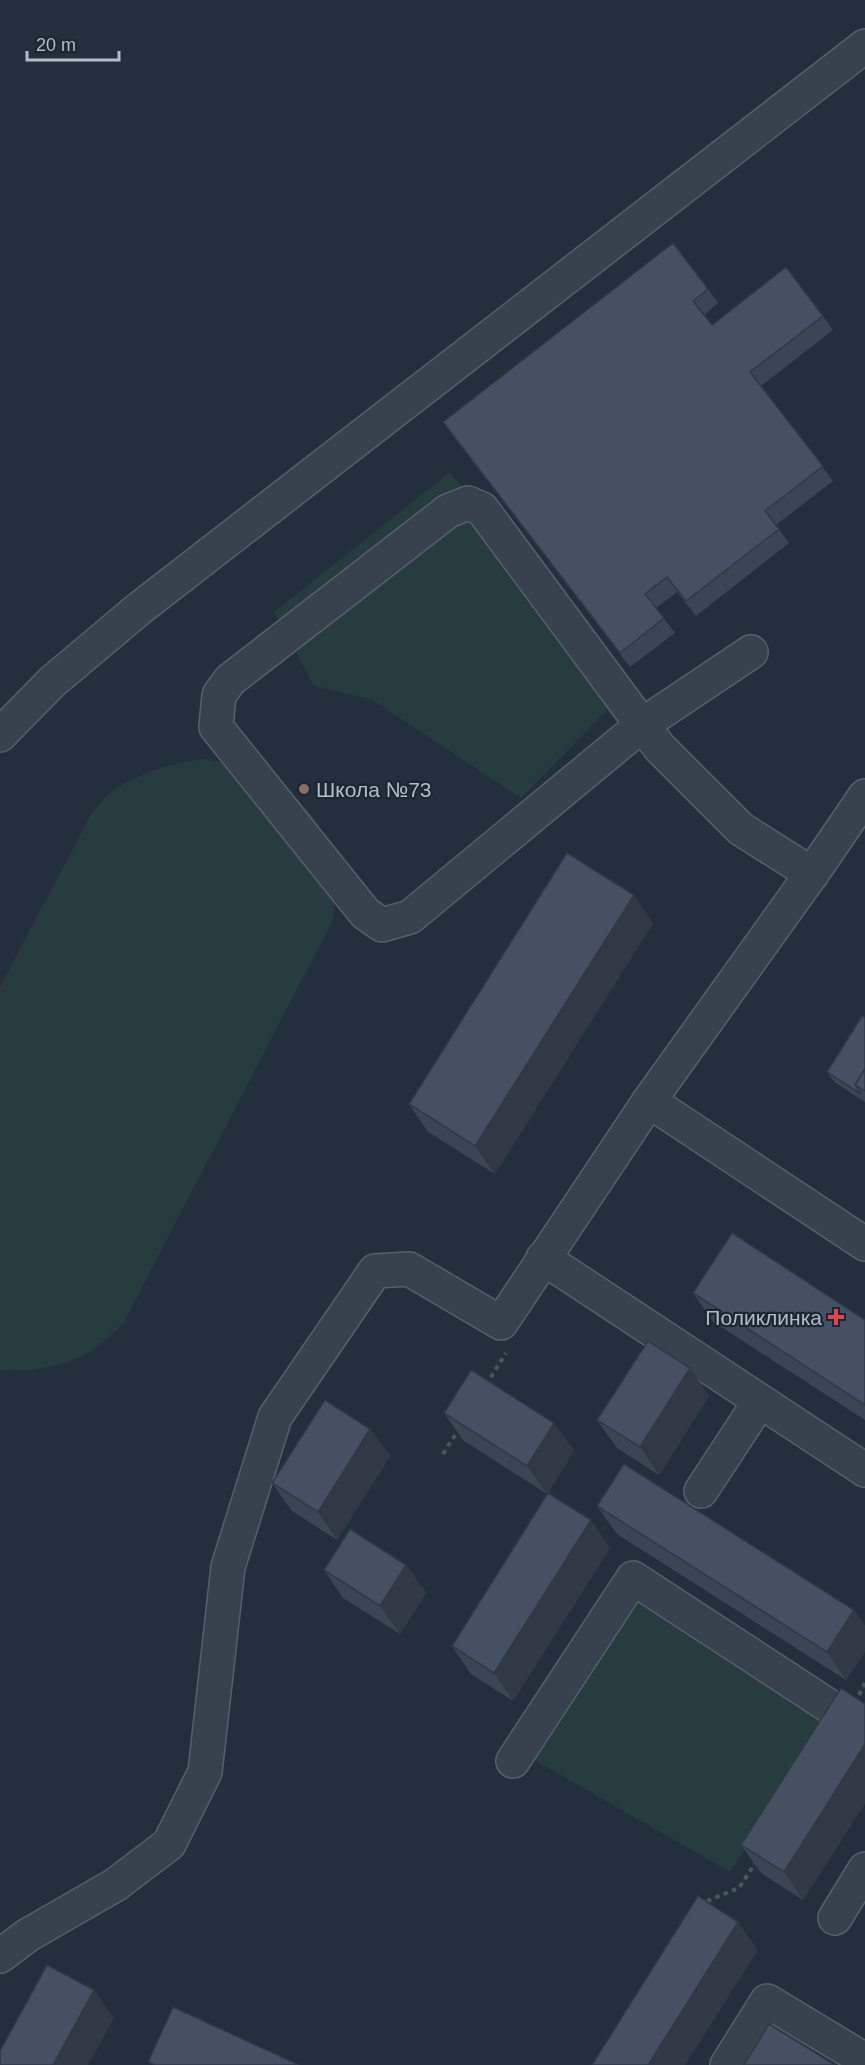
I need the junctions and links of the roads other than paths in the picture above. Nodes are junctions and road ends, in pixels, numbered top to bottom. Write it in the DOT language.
graph roads {
  1 [pos="865,46"];
  2 [pos="751,652"];
  3 [pos="642,725"];
  4 [pos="0,735"];
  5 [pos="865,796"];
  6 [pos="812,874"];
  7 [pos="649,1101"];
  8 [pos="865,1244"];
  9 [pos="543,1258"];
  10 [pos="760,1401"];
  11 [pos="865,1470"];
  12 [pos="701,1491"];
  13 [pos="829,1706"];
  14 [pos="513,1761"];
  15 [pos="865,1869"];
  16 [pos="835,1918"];
  17 [pos="0,1956"];
  18 [pos="865,2060"];
  19 [pos="727,2065"];
  1 -- 4 [label="street"];
  2 -- 3 [label="street"];
  3 -- 3 [label="street"];
  3 -- 6 [label="street"];
  5 -- 6 [label="street"];
  6 -- 7 [label="street"];
  7 -- 8 [label="street"];
  7 -- 9 [label="street"];
  9 -- 10 [label="street"];
  9 -- 17 [label="street"];
  10 -- 11 [label="street"];
  10 -- 12 [label="street"];
  13 -- 14 [label="street"];
  15 -- 16 [label="street"];
  18 -- 19 [label="street"];
}
